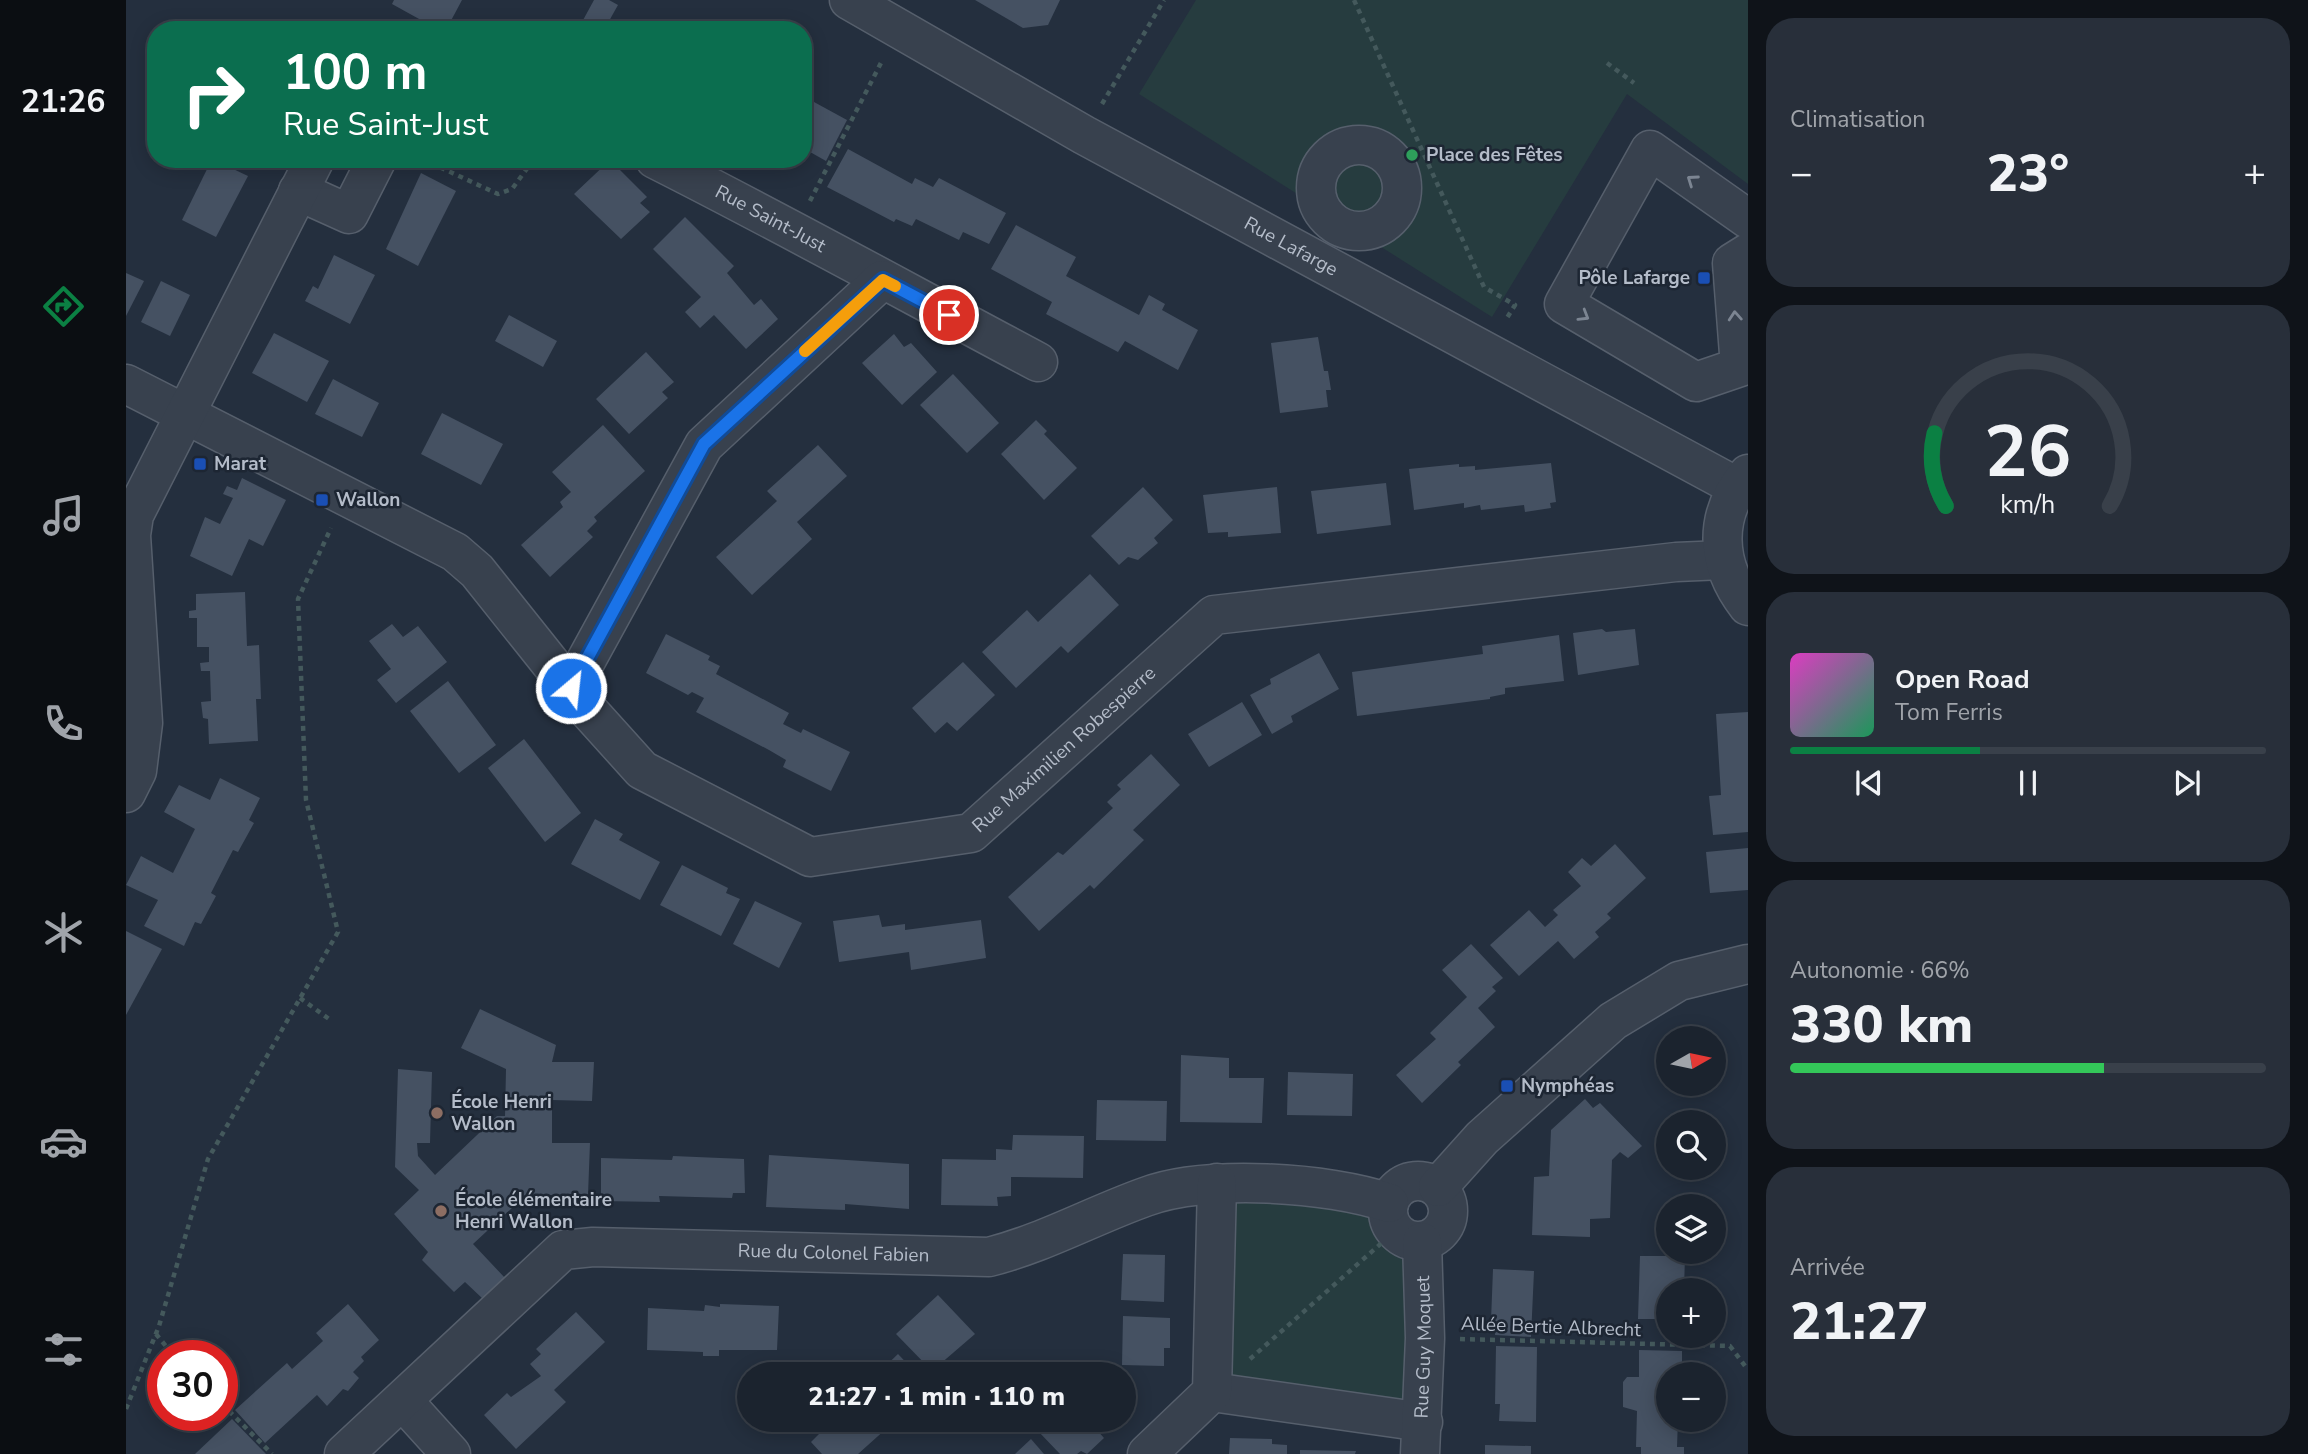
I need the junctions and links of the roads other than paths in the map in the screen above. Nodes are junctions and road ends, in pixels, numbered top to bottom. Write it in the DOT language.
graph roads {
  1 [pos="849,0"];
  2 [pos="372,168"];
  3 [pos="673,168"];
  4 [pos="306,175"];
  5 [pos="1748,219"];
  6 [pos="1344,229"];
  7 [pos="1748,253"];
  8 [pos="1325,265"];
  9 [pos="883,280"];
  10 [pos="1038,362"];
  11 [pos="126,384"];
  12 [pos="184,412"];
  13 [pos="1743,481"];
  14 [pos="1724,560"];
  15 [pos="1748,606"];
  16 [pos="571,688"];
  17 [pos="126,793"];
  18 [pos="1748,964"];
  19 [pos="1217,1183"];
  20 [pos="1438,1188"];
  21 [pos="1389,1203"];
  22 [pos="1422,1242"];
  23 [pos="1212,1392"];
  24 [pos="402,1401"];
  25 [pos="1422,1438"];
  26 [pos="344,1454"];
  27 [pos="451,1454"];
  28 [pos="1147,1454"];
  1 -- 8 [label="street, Rue Lafarge"];
  2 -- 4 [label="street"];
  3 -- 9 [label="street, Rue Saint-Just"];
  4 -- 12 [label="street"];
  5 -- 7 [label="street, one-way"];
  6 -- 8 [label="street"];
  8 -- 13 [label="street, Rue Lafarge"];
  9 -- 10 [label="street, Rue Saint-Just"];
  9 -- 16 [label="street"];
  11 -- 12 [label="street, Rue Maximilien Robespierre"];
  12 -- 16 [label="street, Rue Maximilien Robespierre"];
  12 -- 17 [label="street"];
  13 -- 14 [label="street, Rue Lafarge"];
  14 -- 15 [label="street, Rue Lafarge"];
  14 -- 16 [label="street, Rue Maximilien Robespierre"];
  18 -- 20 [label="street"];
  19 -- 21 [label="street, Rue du Colonel Fabien"];
  19 -- 23 [label="street"];
  19 -- 24 [label="street, Rue du Colonel Fabien"];
  20 -- 21 [label="street"];
  20 -- 22 [label="street"];
  21 -- 22 [label="street"];
  22 -- 25 [label="street, Rue Guy Moquet"];
  23 -- 25 [label="street"];
  23 -- 28 [label="street"];
  24 -- 26 [label="street, Rue du Colonel Fabien"];
  24 -- 27 [label="street"];
}
